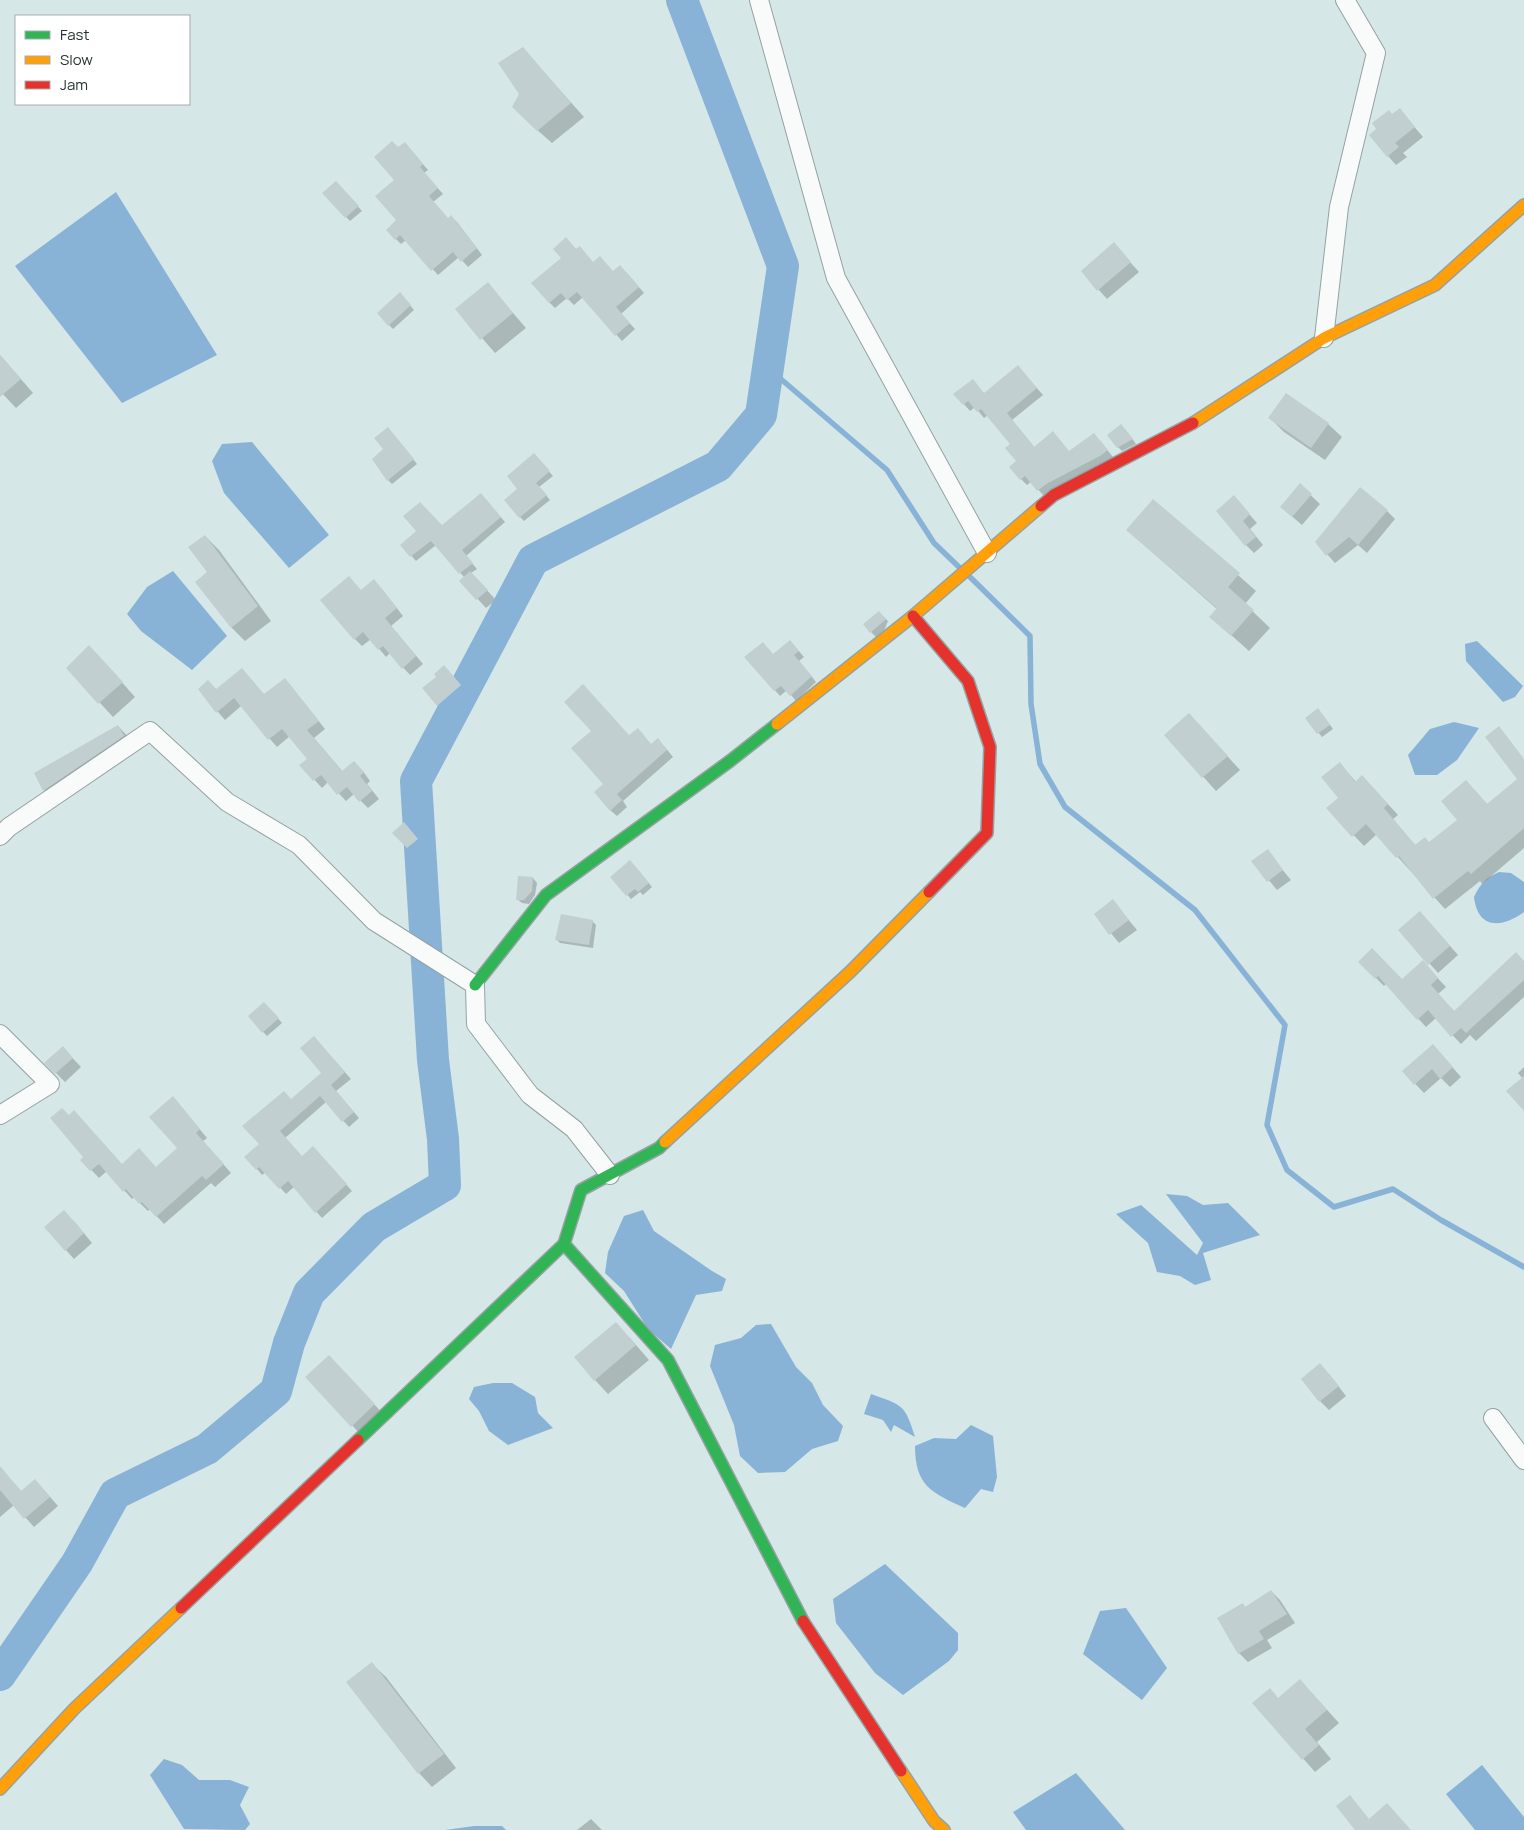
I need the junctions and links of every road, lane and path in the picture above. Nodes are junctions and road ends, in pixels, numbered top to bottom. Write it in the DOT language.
graph roads {
  1 [pos="759,0"];
  2 [pos="1345,0"];
  3 [pos="1524,205"];
  4 [pos="1324,338"];
  5 [pos="987,553"];
  6 [pos="913,616"];
  7 [pos="0,836"];
  8 [pos="475,985"];
  9 [pos="0,1034"];
  10 [pos="0,1114"];
  11 [pos="610,1175"];
  12 [pos="564,1244"];
  13 [pos="1493,1418"];
  14 [pos="1524,1460"];
  15 [pos="0,1789"];
  16 [pos="944,1830"];
  1 -- 5 [label="street"];
  2 -- 4 [label="street"];
  3 -- 4 [label="street"];
  4 -- 5 [label="street"];
  5 -- 6 [label="street"];
  6 -- 8 [label="street"];
  6 -- 11 [label="street"];
  7 -- 8 [label="street"];
  8 -- 11 [label="street"];
  9 -- 10 [label="street"];
  11 -- 12 [label="street"];
  12 -- 15 [label="street"];
  12 -- 16 [label="street"];
  13 -- 14 [label="street"];
}
